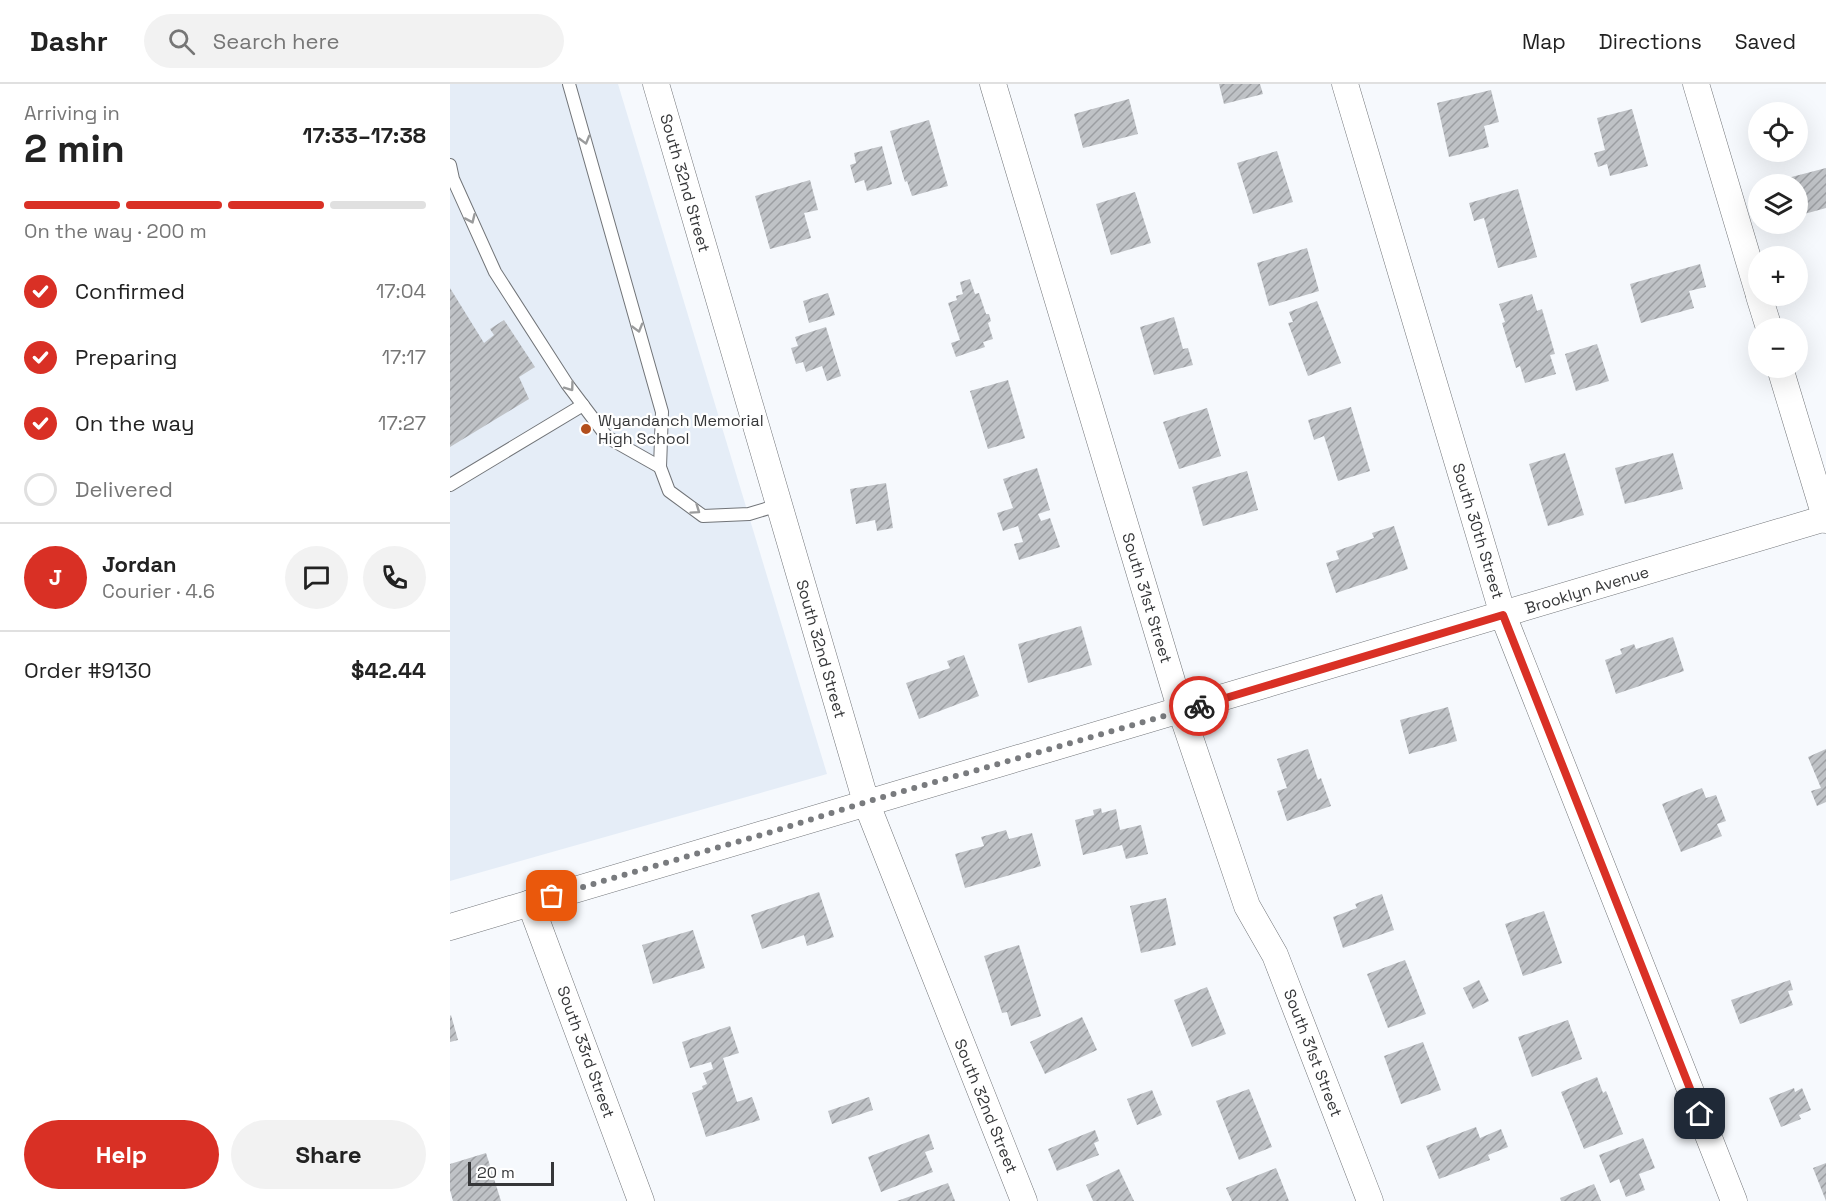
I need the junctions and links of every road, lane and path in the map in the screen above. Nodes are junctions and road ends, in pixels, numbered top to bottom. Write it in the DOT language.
graph roads {
  1 [pos="569,84"];
  2 [pos="656,84"];
  3 [pos="993,84"];
  4 [pos="1345,84"];
  5 [pos="1696,84"];
  6 [pos="450,165"];
  7 [pos="1748,257"];
  8 [pos="1783,378"];
  9 [pos="583,405"];
  10 [pos="660,467"];
  11 [pos="450,485"];
  12 [pos="779,505"];
  13 [pos="1826,519"];
  14 [pos="1503,615"];
  15 [pos="1181,711"];
  16 [pos="866,802"];
  17 [pos="530,903"];
  18 [pos="450,927"];
  19 [pos="641,1201"];
  20 [pos="1024,1201"];
  21 [pos="1370,1201"];
  22 [pos="1734,1201"];
  1 -- 10 [label="lane, one-way"];
  2 -- 12 [label="street, South 32nd Street"];
  3 -- 15 [label="street, South 31st Street"];
  4 -- 14 [label="street, South 30th Street"];
  5 -- 7 [label="street"];
  6 -- 9 [label="lane, one-way"];
  8 -- 13 [label="street"];
  9 -- 10 [label="lane"];
  9 -- 11 [label="lane"];
  10 -- 12 [label="lane, one-way"];
  12 -- 16 [label="street, South 32nd Street"];
  13 -- 14 [label="street, Brooklyn Avenue"];
  14 -- 15 [label="street, Brooklyn Avenue"];
  14 -- 22 [label="street, South 30th Street"];
  15 -- 16 [label="street, Brooklyn Avenue"];
  15 -- 21 [label="street, South 31st Street"];
  16 -- 17 [label="street, Brooklyn Avenue"];
  16 -- 20 [label="street, South 32nd Street"];
  17 -- 18 [label="street, Brooklyn Avenue"];
  17 -- 19 [label="street, South 33rd Street"];
}
